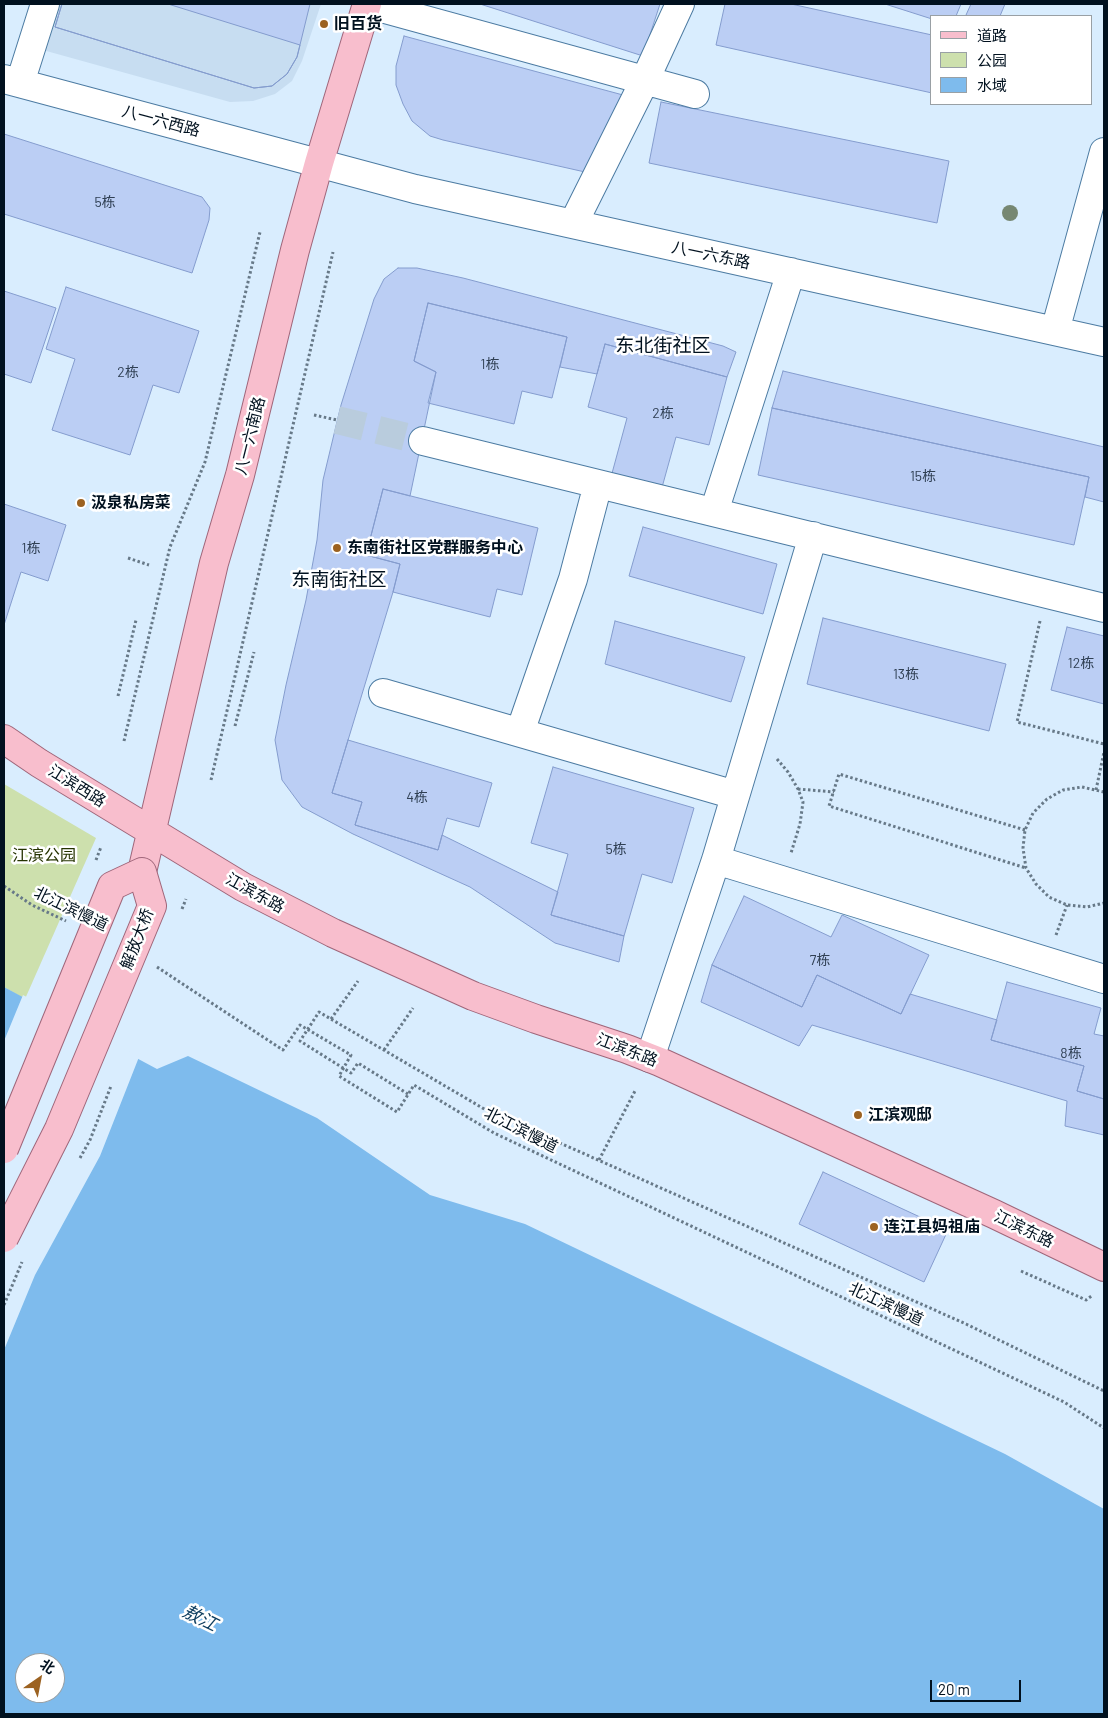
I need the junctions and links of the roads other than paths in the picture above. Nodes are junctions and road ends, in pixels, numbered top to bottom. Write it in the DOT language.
graph roads {
  1 [pos="45,4"];
  2 [pos="367,4"];
  3 [pos="680,4"];
  4 [pos="646,80"];
  5 [pos="12,81"];
  6 [pos="695,94"];
  7 [pos="1104,152"];
  8 [pos="318,163"];
  9 [pos="573,224"];
  10 [pos="791,272"];
  11 [pos="1055,331"];
  12 [pos="1104,342"];
  13 [pos="423,441"];
  14 [pos="598,484"];
  15 [pos="714,512"];
  16 [pos="812,536"];
  17 [pos="1103,602"];
  18 [pos="383,693"];
  19 [pos="520,732"];
  20 [pos="4,739"];
  21 [pos="735,795"];
  22 [pos="152,832"];
  23 [pos="716,860"];
  24 [pos="142,872"];
  25 [pos="1104,979"];
  26 [pos="650,1058"];
  27 [pos="4,1149"];
  28 [pos="4,1238"];
  29 [pos="1104,1267"];
  1 -- 5 [label="street"];
  2 -- 4 [label="street"];
  2 -- 8 [label="main road, 八一六南路"];
  3 -- 4 [label="street"];
  4 -- 6 [label="street"];
  4 -- 9 [label="street"];
  5 -- 8 [label="street, 八一六西路"];
  7 -- 11 [label="street"];
  8 -- 9 [label="street, 八一六东路"];
  8 -- 22 [label="main road, 八一六南路"];
  9 -- 10 [label="street, 八一六东路"];
  10 -- 11 [label="street, 八一六东路"];
  10 -- 15 [label="street"];
  11 -- 12 [label="street, 八一六东路"];
  13 -- 14 [label="street"];
  14 -- 15 [label="street"];
  14 -- 19 [label="street"];
  15 -- 16 [label="street"];
  16 -- 17 [label="street"];
  16 -- 21 [label="street"];
  18 -- 19 [label="street"];
  19 -- 21 [label="street"];
  20 -- 22 [label="main road, 江滨西路"];
  21 -- 23 [label="street"];
  22 -- 24 [label="main road, 八一六南路"];
  22 -- 26 [label="main road, 江滨东路"];
  23 -- 25 [label="street"];
  23 -- 26 [label="street"];
  24 -- 27 [label="main road, bridge"];
  24 -- 28 [label="main road, 解放大桥, bridge"];
  26 -- 29 [label="main road, 江滨东路"];
}
